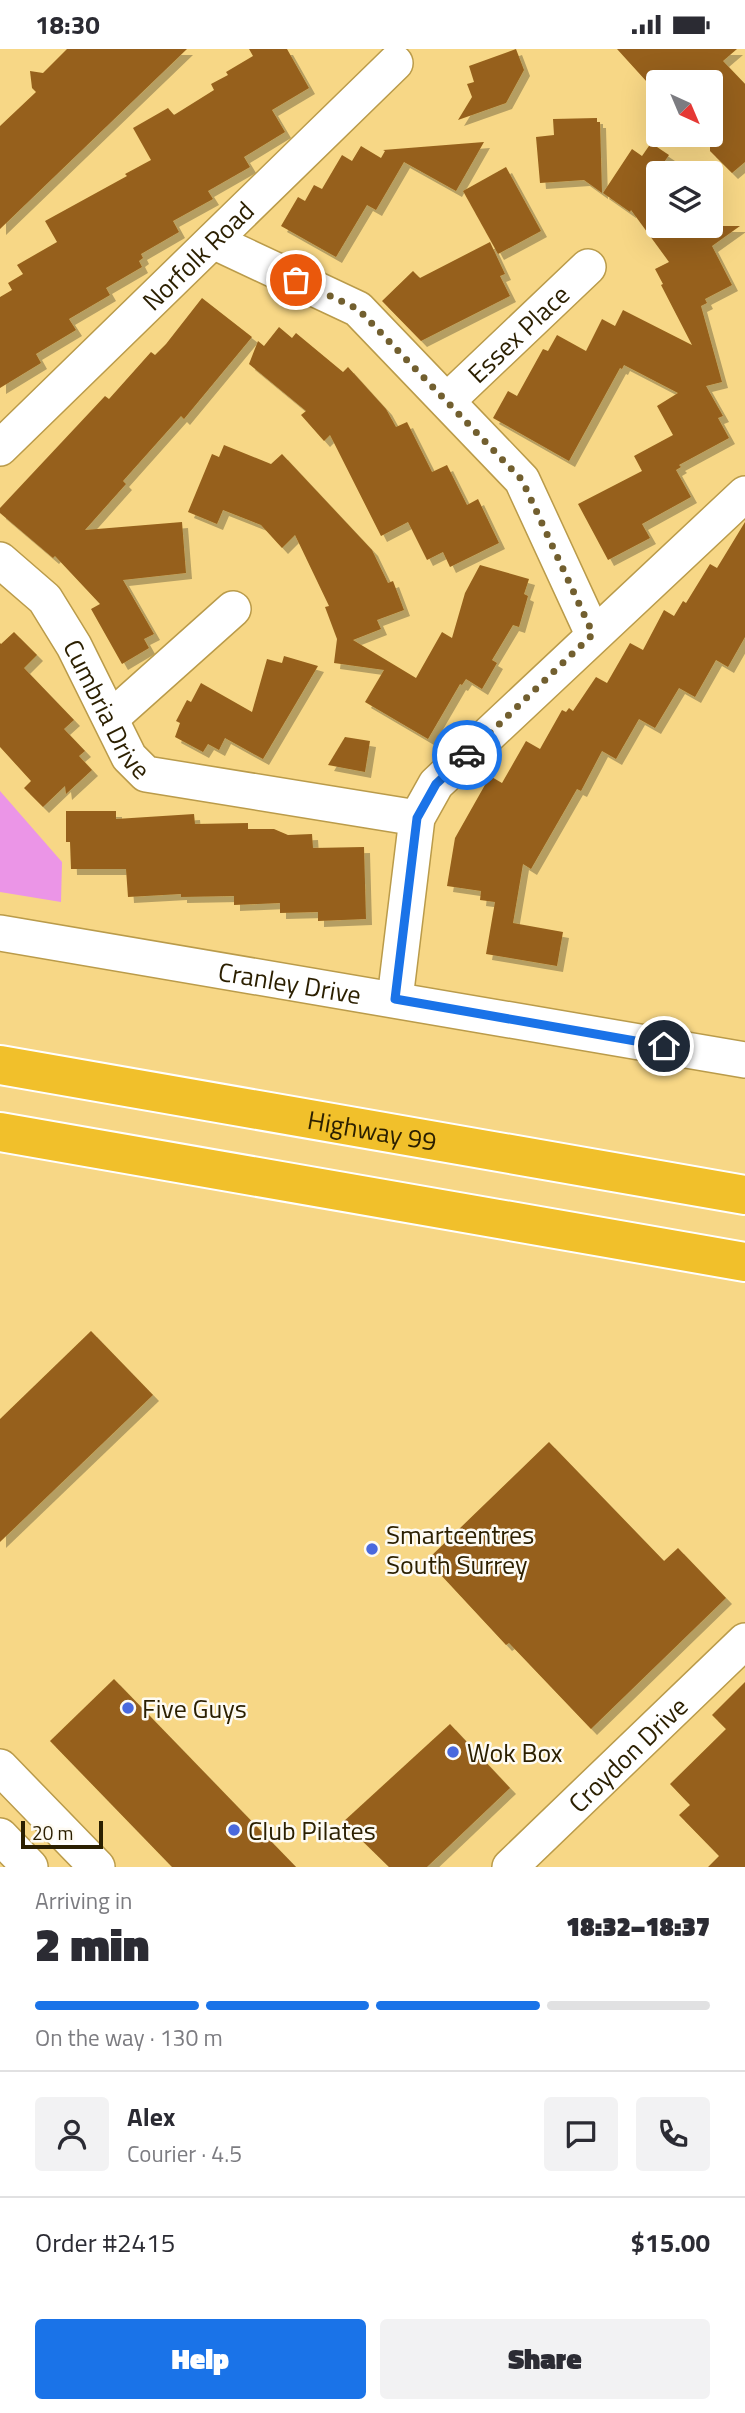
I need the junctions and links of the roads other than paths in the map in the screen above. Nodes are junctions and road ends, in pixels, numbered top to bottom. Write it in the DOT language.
graph roads {
  1 [pos="395,62"];
  2 [pos="213,241"];
  3 [pos="588,267"];
  4 [pos="447,401"];
  5 [pos="0,447"];
  6 [pos="745,493"];
  7 [pos="0,560"];
  8 [pos="233,608"];
  9 [pos="593,634"];
  10 [pos="111,718"];
  11 [pos="417,818"];
  12 [pos="0,933"];
  13 [pos="395,999"];
  14 [pos="745,1060"];
  15 [pos="0,1065"];
  16 [pos="0,1132"];
  17 [pos="745,1195"];
  18 [pos="745,1262"];
  19 [pos="745,1641"];
  20 [pos="0,1767"];
  21 [pos="0,1836"];
  22 [pos="30,1867"];
  23 [pos="97,1867"];
  24 [pos="510,1867"];
  1 -- 2 [label="street, Norfolk Road"];
  2 -- 4 [label="street"];
  2 -- 5 [label="street, Norfolk Road"];
  3 -- 4 [label="street, Essex Place"];
  4 -- 9 [label="street"];
  6 -- 9 [label="street"];
  7 -- 10 [label="street, Cumbria Drive"];
  8 -- 10 [label="street"];
  9 -- 11 [label="street"];
  10 -- 11 [label="street, Cumbria Drive"];
  11 -- 13 [label="street"];
  12 -- 13 [label="street, Cranley Drive"];
  13 -- 14 [label="street, Cranley Drive"];
  15 -- 17 [label="highway, Highway 99"];
  16 -- 18 [label="highway"];
  19 -- 24 [label="street, Croydon Drive"];
  20 -- 23 [label="street"];
  21 -- 22 [label="street"];
}
